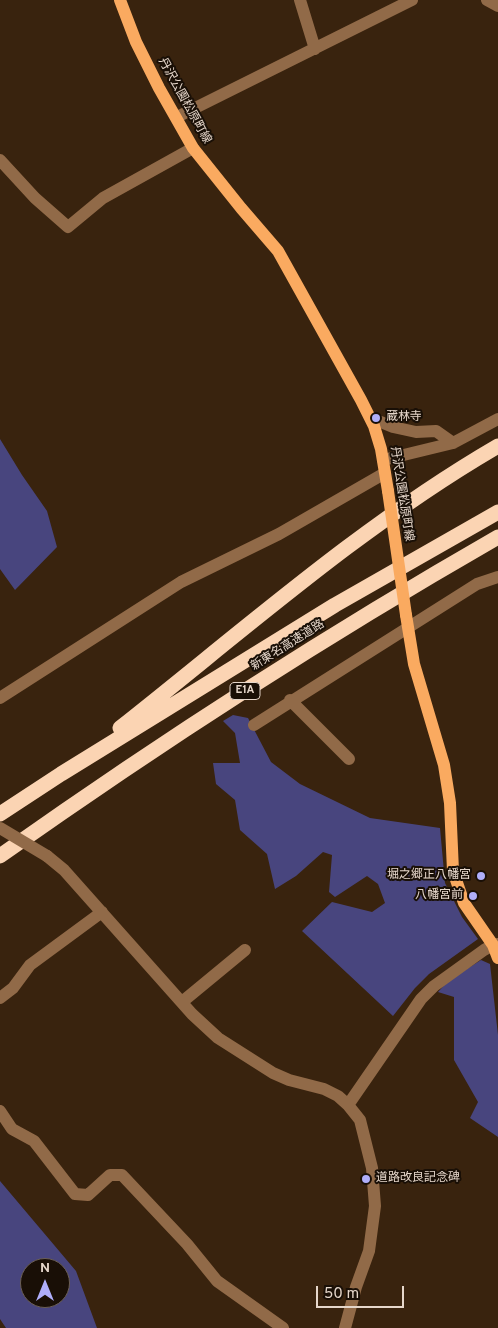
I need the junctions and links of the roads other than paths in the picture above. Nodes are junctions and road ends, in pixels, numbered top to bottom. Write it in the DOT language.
graph roads {
  1 [pos="120,0"];
  2 [pos="300,0"];
  3 [pos="412,0"];
  4 [pos="487,0"];
  5 [pos="498,6"];
  6 [pos="315,49"];
  7 [pos="177,117"];
  8 [pos="193,148"];
  9 [pos="0,160"];
  10 [pos="371,418"];
  11 [pos="498,419"];
  12 [pos="454,443"];
  13 [pos="498,446"];
  14 [pos="383,460"];
  15 [pos="385,473"];
  16 [pos="498,512"];
  17 [pos="498,537"];
  18 [pos="498,577"];
  19 [pos="408,629"];
  20 [pos="0,698"];
  21 [pos="290,700"];
  22 [pos="254,725"];
  23 [pos="349,760"];
  24 [pos="61,774"];
  25 [pos="0,814"];
  26 [pos="0,828"];
  27 [pos="0,856"];
  28 [pos="102,912"];
  29 [pos="492,946"];
  30 [pos="245,950"];
  31 [pos="498,958"];
  32 [pos="0,998"];
  33 [pos="182,1002"];
  34 [pos="348,1105"];
  35 [pos="0,1111"];
  36 [pos="283,1328"];
  37 [pos="345,1328"];
  1 -- 7 [label="main road, 丹沢公園松原町線"];
  2 -- 6 [label="street"];
  3 -- 6 [label="street"];
  4 -- 5 [label="street"];
  6 -- 7 [label="street"];
  7 -- 8 [label="main road, 丹沢公園松原町線"];
  8 -- 9 [label="street"];
  8 -- 10 [label="main road, 丹沢公園松原町線"];
  10 -- 12 [label="street"];
  10 -- 14 [label="main road, 丹沢公園松原町線"];
  11 -- 12 [label="street"];
  12 -- 14 [label="street"];
  13 -- 24 [label="highway"];
  14 -- 15 [label="main road, 丹沢公園松原町線"];
  15 -- 19 [label="main road, 丹沢公園松原町線, bridge"];
  15 -- 20 [label="street"];
  16 -- 24 [label="highway, 新東名高速道路 / E1A"];
  17 -- 27 [label="highway, 新東名高速道路 / E1A"];
  18 -- 19 [label="street"];
  19 -- 21 [label="street"];
  19 -- 29 [label="main road, 丹沢公園松原町線"];
  21 -- 22 [label="street"];
  21 -- 23 [label="street"];
  24 -- 25 [label="highway, 新東名高速道路 / E1A"];
  26 -- 28 [label="street, bridge"];
  28 -- 32 [label="street"];
  28 -- 33 [label="street"];
  29 -- 31 [label="main road, 丹沢公園松原町線"];
  29 -- 34 [label="street"];
  30 -- 33 [label="street"];
  33 -- 34 [label="street"];
  34 -- 37 [label="street"];
  35 -- 36 [label="street"];
}
